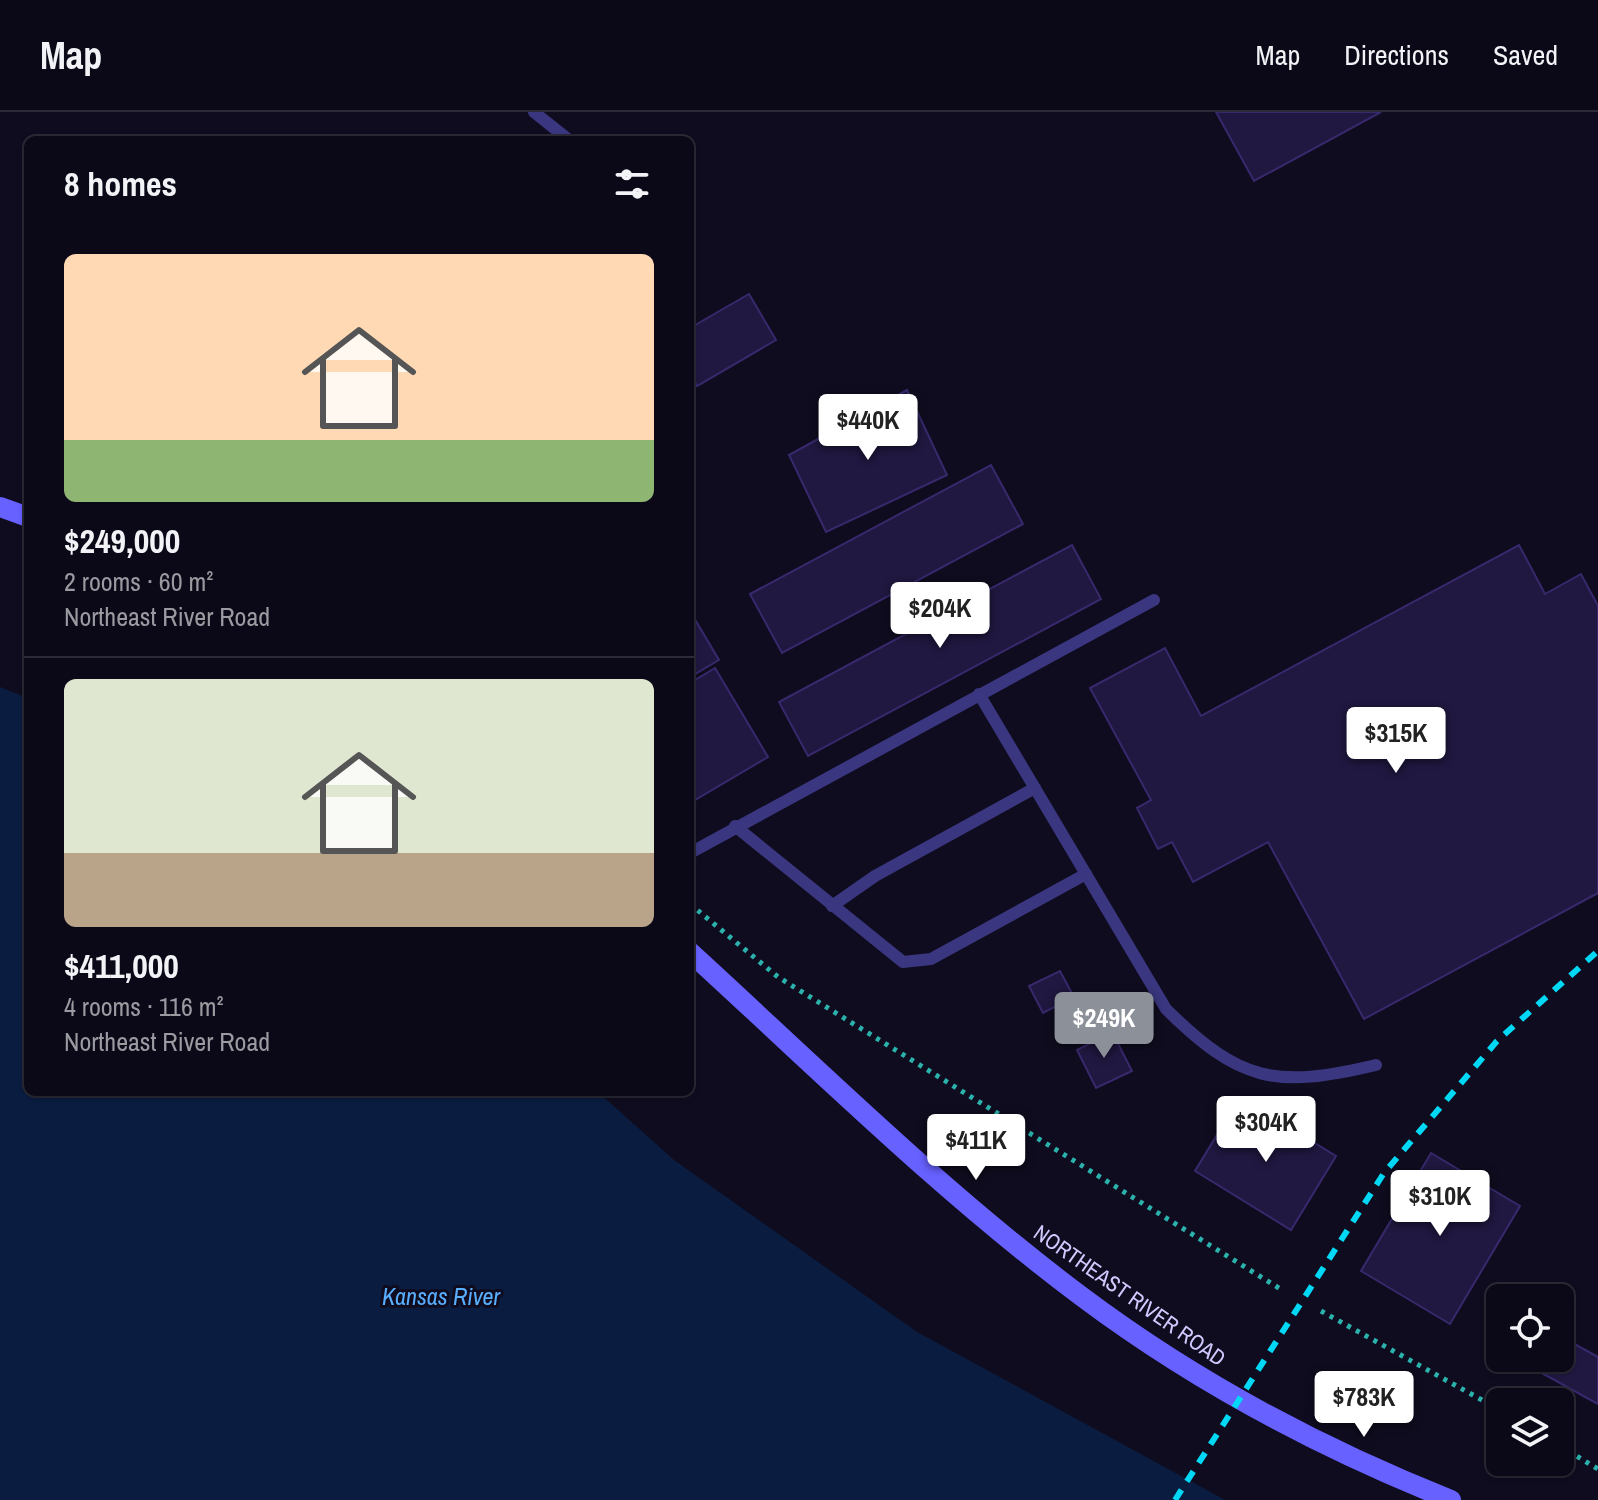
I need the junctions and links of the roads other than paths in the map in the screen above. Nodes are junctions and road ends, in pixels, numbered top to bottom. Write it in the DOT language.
graph roads {
  1 [pos="534,112"];
  2 [pos="564,136"];
  3 [pos="0,507"];
  4 [pos="24,516"];
  5 [pos="1154,600"];
  6 [pos="979,694"];
  7 [pos="1035,788"];
  8 [pos="735,826"];
  9 [pos="694,851"];
  10 [pos="1086,874"];
  11 [pos="832,906"];
  12 [pos="694,956"];
  13 [pos="1376,1065"];
  14 [pos="1451,1500"];
  1 -- 2 [label="lane"];
  3 -- 4 [label="street"];
  5 -- 6 [label="lane"];
  6 -- 7 [label="lane"];
  6 -- 8 [label="lane"];
  7 -- 10 [label="lane"];
  7 -- 11 [label="lane"];
  8 -- 9 [label="lane"];
  8 -- 11 [label="lane"];
  10 -- 11 [label="lane"];
  10 -- 13 [label="lane"];
  12 -- 14 [label="street, NORTHEAST RIVER ROAD"];
}
